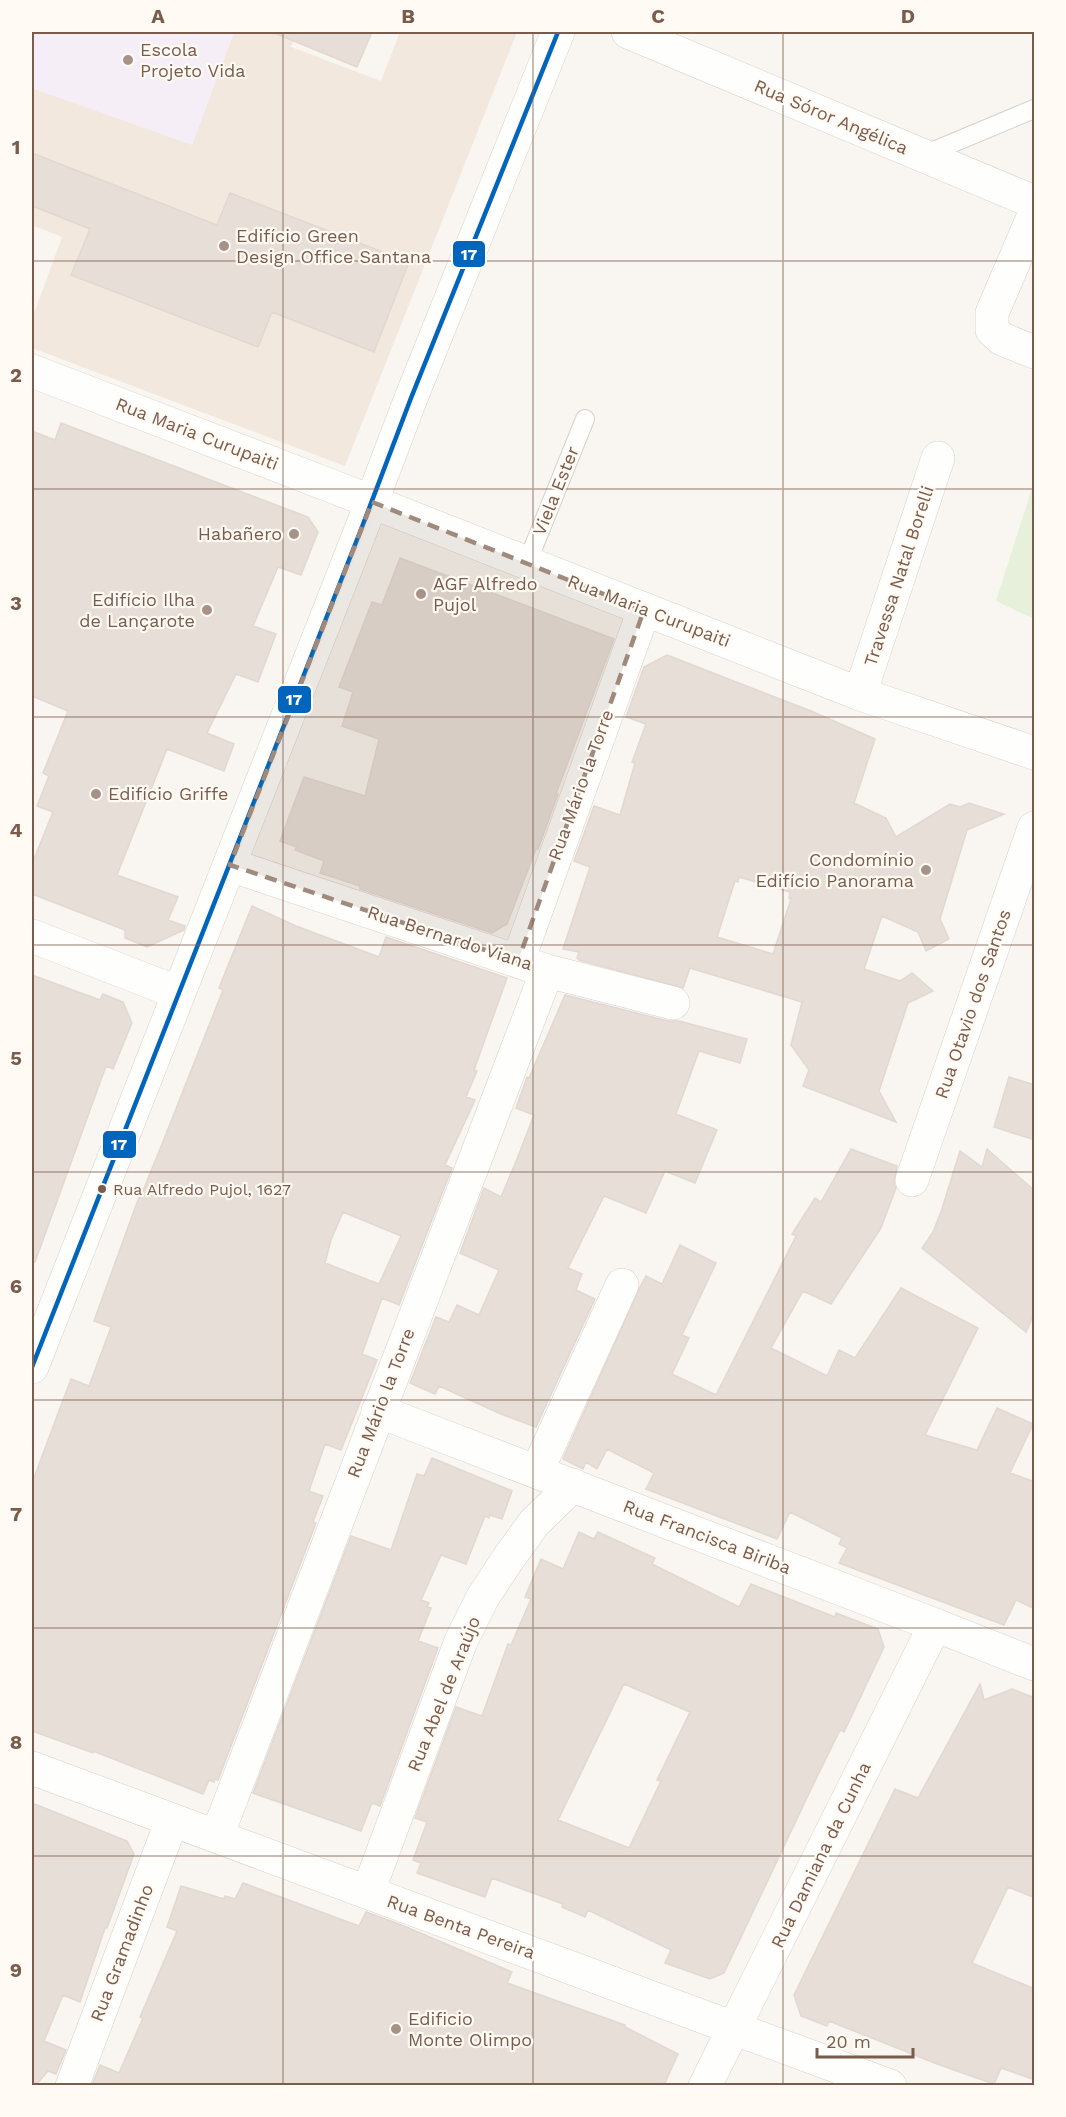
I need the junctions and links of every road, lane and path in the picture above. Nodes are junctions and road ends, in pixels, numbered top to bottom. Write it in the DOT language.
graph roads {
  1 [pos="558,32"];
  2 [pos="628,32"];
  3 [pos="1035,109"];
  4 [pos="924,155"];
  5 [pos="1035,202"];
  6 [pos="1035,215"];
  7 [pos="1035,352"];
  8 [pos="32,371"];
  9 [pos="585,419"];
  10 [pos="939,458"];
  11 [pos="372,502"];
  12 [pos="527,563"];
  13 [pos="644,610"];
  14 [pos="860,694"];
  15 [pos="1035,753"];
  16 [pos="1035,828"];
  17 [pos="230,865"];
  18 [pos="32,936"];
  19 [pos="532,965"];
  20 [pos="179,993"];
  21 [pos="673,1003"];
  22 [pos="912,1180"];
  23 [pos="622,1285"];
  24 [pos="32,1367"];
  25 [pos="378,1411"];
  26 [pos="537,1471"];
  27 [pos="573,1485"];
  28 [pos="935,1624"];
  29 [pos="1035,1664"];
  30 [pos="32,1768"];
  31 [pos="172,1820"];
  32 [pos="217,1836"];
  33 [pos="368,1892"];
  34 [pos="735,2028"];
  35 [pos="72,2085"];
  36 [pos="705,2085"];
  37 [pos="890,2085"];
  1 -- 11 [label="street"];
  2 -- 4 [label="street, Rua Sóror Angélica"];
  3 -- 4 [label="lane"];
  4 -- 5 [label="street, Rua Sóror Angélica"];
  6 -- 7 [label="street"];
  8 -- 11 [label="street, Rua Maria Curupaiti"];
  9 -- 12 [label="lane, Viela Ester"];
  10 -- 14 [label="street, Travessa Natal Borelli"];
  11 -- 12 [label="street, Rua Maria Curupaiti"];
  11 -- 17 [label="street"];
  12 -- 13 [label="street, Rua Maria Curupaiti"];
  13 -- 14 [label="street, Rua Maria Curupaiti"];
  13 -- 19 [label="street, Rua Mário la Torre"];
  14 -- 15 [label="street, Rua Maria Curupaiti"];
  16 -- 22 [label="street, Rua Otavio dos Santos"];
  17 -- 19 [label="street, Rua Bernardo Viana"];
  17 -- 20 [label="street"];
  18 -- 20 [label="street"];
  19 -- 21 [label="street, Rua Bernardo Viana"];
  19 -- 25 [label="street, Rua Mário la Torre"];
  20 -- 24 [label="street"];
  23 -- 26 [label="street"];
  25 -- 26 [label="street, Rua Francisca Biriba"];
  25 -- 32 [label="street, Rua Mário la Torre"];
  26 -- 27 [label="street, Rua Francisca Biriba"];
  27 -- 28 [label="street, Rua Francisca Biriba"];
  27 -- 33 [label="street, Rua Abel de Araújo"];
  28 -- 29 [label="street, Rua Francisca Biriba"];
  28 -- 34 [label="street, Rua Damiana da Cunha"];
  30 -- 31 [label="street, Rua Benta Pereira"];
  31 -- 32 [label="street, Rua Benta Pereira"];
  31 -- 35 [label="street, Rua Gramadinho"];
  32 -- 33 [label="street, Rua Benta Pereira"];
  33 -- 34 [label="street, Rua Benta Pereira"];
  34 -- 36 [label="street, Rua Damiana da Cunha"];
  34 -- 37 [label="street, Rua Benta Pereira"];
}
